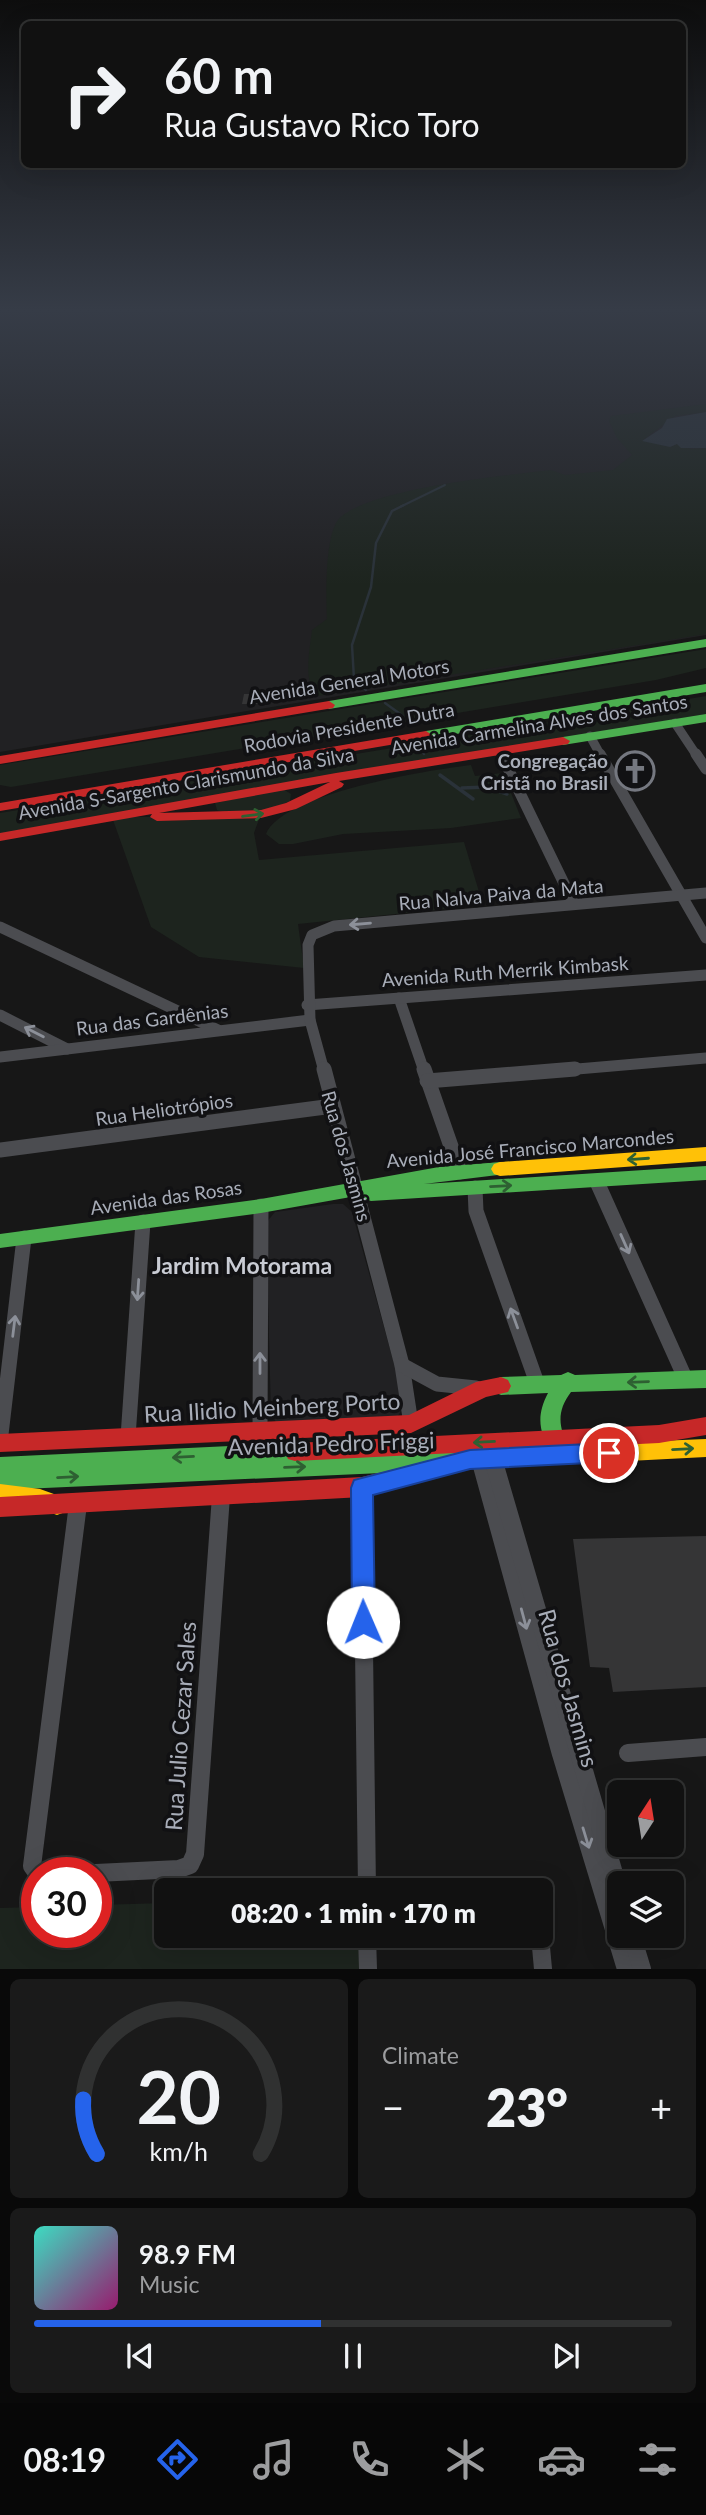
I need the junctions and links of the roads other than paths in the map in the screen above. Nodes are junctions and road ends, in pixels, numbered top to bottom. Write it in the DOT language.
graph roads {
  1 [pos="706,643"];
  2 [pos="706,677"];
  3 [pos="706,688"];
  4 [pos="706,718"];
  5 [pos="674,723"];
  6 [pos="590,736"];
  7 [pos="500,752"];
  8 [pos="0,760"];
  9 [pos="706,769"];
  10 [pos="379,771"];
  11 [pos="285,787"];
  12 [pos="0,794"];
  13 [pos="215,798"];
  14 [pos="291,806"];
  15 [pos="0,807"];
  16 [pos="112,817"];
  17 [pos="214,817"];
  18 [pos="0,837"];
  19 [pos="706,893"];
  20 [pos="682,896"];
  21 [pos="574,904"];
  22 [pos="0,927"];
  23 [pos="706,938"];
  24 [pos="308,945"];
  25 [pos="706,975"];
  26 [pos="399,999"];
  27 [pos="307,1005"];
  28 [pos="0,1014"];
  29 [pos="310,1020"];
  30 [pos="219,1031"];
  31 [pos="67,1049"];
  32 [pos="0,1057"];
  33 [pos="706,1058"];
  34 [pos="427,1081"];
  35 [pos="333,1105"];
  36 [pos="0,1150"];
  37 [pos="706,1154"];
  38 [pos="460,1172"];
  39 [pos="706,1174"];
  40 [pos="440,1182"];
  41 [pos="597,1182"];
  42 [pos="475,1188"];
  43 [pos="358,1190"];
  44 [pos="261,1206"];
  45 [pos="143,1222"];
  46 [pos="24,1238"];
  47 [pos="0,1241"];
  48 [pos="402,1365"];
  49 [pos="706,1379"];
  50 [pos="686,1380"];
  51 [pos="568,1381"];
  52 [pos="537,1383"];
  53 [pos="483,1388"];
  54 [pos="411,1424"];
  55 [pos="706,1426"];
  56 [pos="260,1431"];
  57 [pos="128,1437"];
  58 [pos="552,1438"];
  59 [pos="0,1443"];
  60 [pos="706,1448"];
  61 [pos="0,1455"];
  62 [pos="566,1455"];
  63 [pos="481,1459"];
  64 [pos="89,1462"];
  65 [pos="0,1466"];
  66 [pos="0,1480"];
  67 [pos="362,1488"];
  68 [pos="0,1494"];
  69 [pos="221,1496"];
  70 [pos="78,1504"];
  71 [pos="57,1505"];
  72 [pos="0,1507"];
  73 [pos="706,1747"];
  74 [pos="628,1752"];
  75 [pos="33,1857"];
  76 [pos="613,1871"];
  77 [pos="112,1872"];
  78 [pos="367,1878"];
  79 [pos="367,1948"];
  80 [pos="541,1948"];
  81 [pos="636,1948"];
  82 [pos="368,1969"];
  83 [pos="543,1969"];
  84 [pos="626,1969"];
  85 [pos="642,1969"];
  1 -- 8 [label="main road, Avenida General Motors"];
  2 -- 12 [label="main road, Rodovia Presidente Dutra"];
  3 -- 15 [label="main road, Rodovia Presidente Dutra"];
  4 -- 5 [label="main road, Avenida Carmelina Alves dos Santos"];
  5 -- 6 [label="main road, Avenida Carmelina Alves dos Santos"];
  5 -- 9 [label="street"];
  6 -- 7 [label="main road, Avenida Carmelina Alves dos Santos"];
  6 -- 20 [label="street"];
  7 -- 10 [label="main road, Avenida Carmelina Alves dos Santos"];
  7 -- 21 [label="street"];
  10 -- 11 [label="main road, Avenida S-Sargento Clarismundo da Silva"];
  10 -- 14 [label="main road"];
  11 -- 13 [label="main road, Avenida S-Sargento Clarismundo da Silva"];
  11 -- 14 [label="main road"];
  13 -- 16 [label="main road, Avenida S-Sargento Clarismundo da Silva"];
  13 -- 17 [label="main road"];
  17 -- 14 [label="main road, one-way"];
  16 -- 17 [label="main road"];
  16 -- 18 [label="main road, Avenida S-Sargento Clarismundo da Silva"];
  19 -- 20 [label="street, Rua Nalva Paiva da Mata"];
  20 -- 21 [label="street, Rua Nalva Paiva da Mata"];
  20 -- 23 [label="street"];
  21 -- 24 [label="street, Rua Nalva Paiva da Mata, one-way"];
  22 -- 30 [label="street"];
  24 -- 27 [label="street, Rua dos Jasmins"];
  25 -- 26 [label="street, Avenida Ruth Merrik Kimbask"];
  26 -- 27 [label="street, Avenida Ruth Merrik Kimbask"];
  26 -- 34 [label="street"];
  27 -- 29 [label="street, Rua dos Jasmins"];
  31 -- 28 [label="street, one-way"];
  29 -- 30 [label="street, Rua das Gardênias"];
  29 -- 35 [label="street, Rua dos Jasmins"];
  30 -- 31 [label="street, Rua das Gardênias"];
  31 -- 32 [label="street, Rua das Gardênias"];
  33 -- 34 [label="street"];
  34 -- 38 [label="street"];
  35 -- 36 [label="street, Rua Heliotrópios"];
  35 -- 43 [label="street, Rua dos Jasmins"];
  37 -- 38 [label="main road, Avenida José Francisco Marcondes, one-way"];
  38 -- 40 [label="main road, Avenida José Francisco Marcondes"];
  39 -- 41 [label="main road, Avenida José Francisco Marcondes"];
  40 -- 42 [label="main road, Avenida José Francisco Marcondes"];
  40 -- 43 [label="main road, Avenida José Francisco Marcondes"];
  42 -- 41 [label="main road, Avenida José Francisco Marcondes, one-way"];
  41 -- 50 [label="street, one-way"];
  52 -- 42 [label="street, one-way"];
  43 -- 44 [label="main road, Avenida das Rosas"];
  43 -- 48 [label="street, Rua dos Jasmins"];
  44 -- 45 [label="main road, Avenida das Rosas"];
  56 -- 44 [label="street, one-way"];
  45 -- 46 [label="main road, Avenida das Rosas"];
  45 -- 57 [label="street, one-way"];
  46 -- 47 [label="main road, Avenida das Rosas"];
  59 -- 46 [label="street, one-way"];
  48 -- 53 [label="street"];
  48 -- 54 [label="street, Rua dos Jasmins"];
  49 -- 50 [label="main road, Rua Ilidio Meinberg Porto"];
  50 -- 51 [label="main road, Rua Ilidio Meinberg Porto, one-way"];
  51 -- 52 [label="main road, Rua Ilidio Meinberg Porto"];
  51 -- 58 [label="main road"];
  52 -- 53 [label="main road, Rua Ilidio Meinberg Porto"];
  53 -- 54 [label="main road, Rua Ilidio Meinberg Porto"];
  54 -- 56 [label="main road, Rua Ilidio Meinberg Porto"];
  55 -- 58 [label="main road, Avenida Pedro Friggi"];
  56 -- 57 [label="main road, Rua Ilidio Meinberg Porto"];
  57 -- 59 [label="main road, Rua Ilidio Meinberg Porto"];
  58 -- 62 [label="main road"];
  58 -- 64 [label="main road, Avenida Pedro Friggi, one-way"];
  62 -- 60 [label="main road, Avenida Pedro Friggi, one-way"];
  61 -- 64 [label="main road"];
  62 -- 63 [label="main road, Avenida Pedro Friggi"];
  66 -- 63 [label="main road, Avenida Pedro Friggi, one-way"];
  63 -- 67 [label="main road"];
  63 -- 76 [label="street, Rua dos Jasmins"];
  63 -- 84 [label="street, Rua dos Jasmins, one-way"];
  64 -- 65 [label="main road, Avenida Pedro Friggi"];
  67 -- 69 [label="main road"];
  67 -- 78 [label="street"];
  68 -- 71 [label="main road"];
  69 -- 70 [label="main road"];
  69 -- 77 [label="street, Rua Julio Cezar Sales"];
  70 -- 71 [label="main road"];
  70 -- 75 [label="street"];
  71 -- 72 [label="main road"];
  73 -- 74 [label="street"];
  79 -- 82 [label="street"];
  80 -- 83 [label="street"];
  81 -- 85 [label="street"];
}
